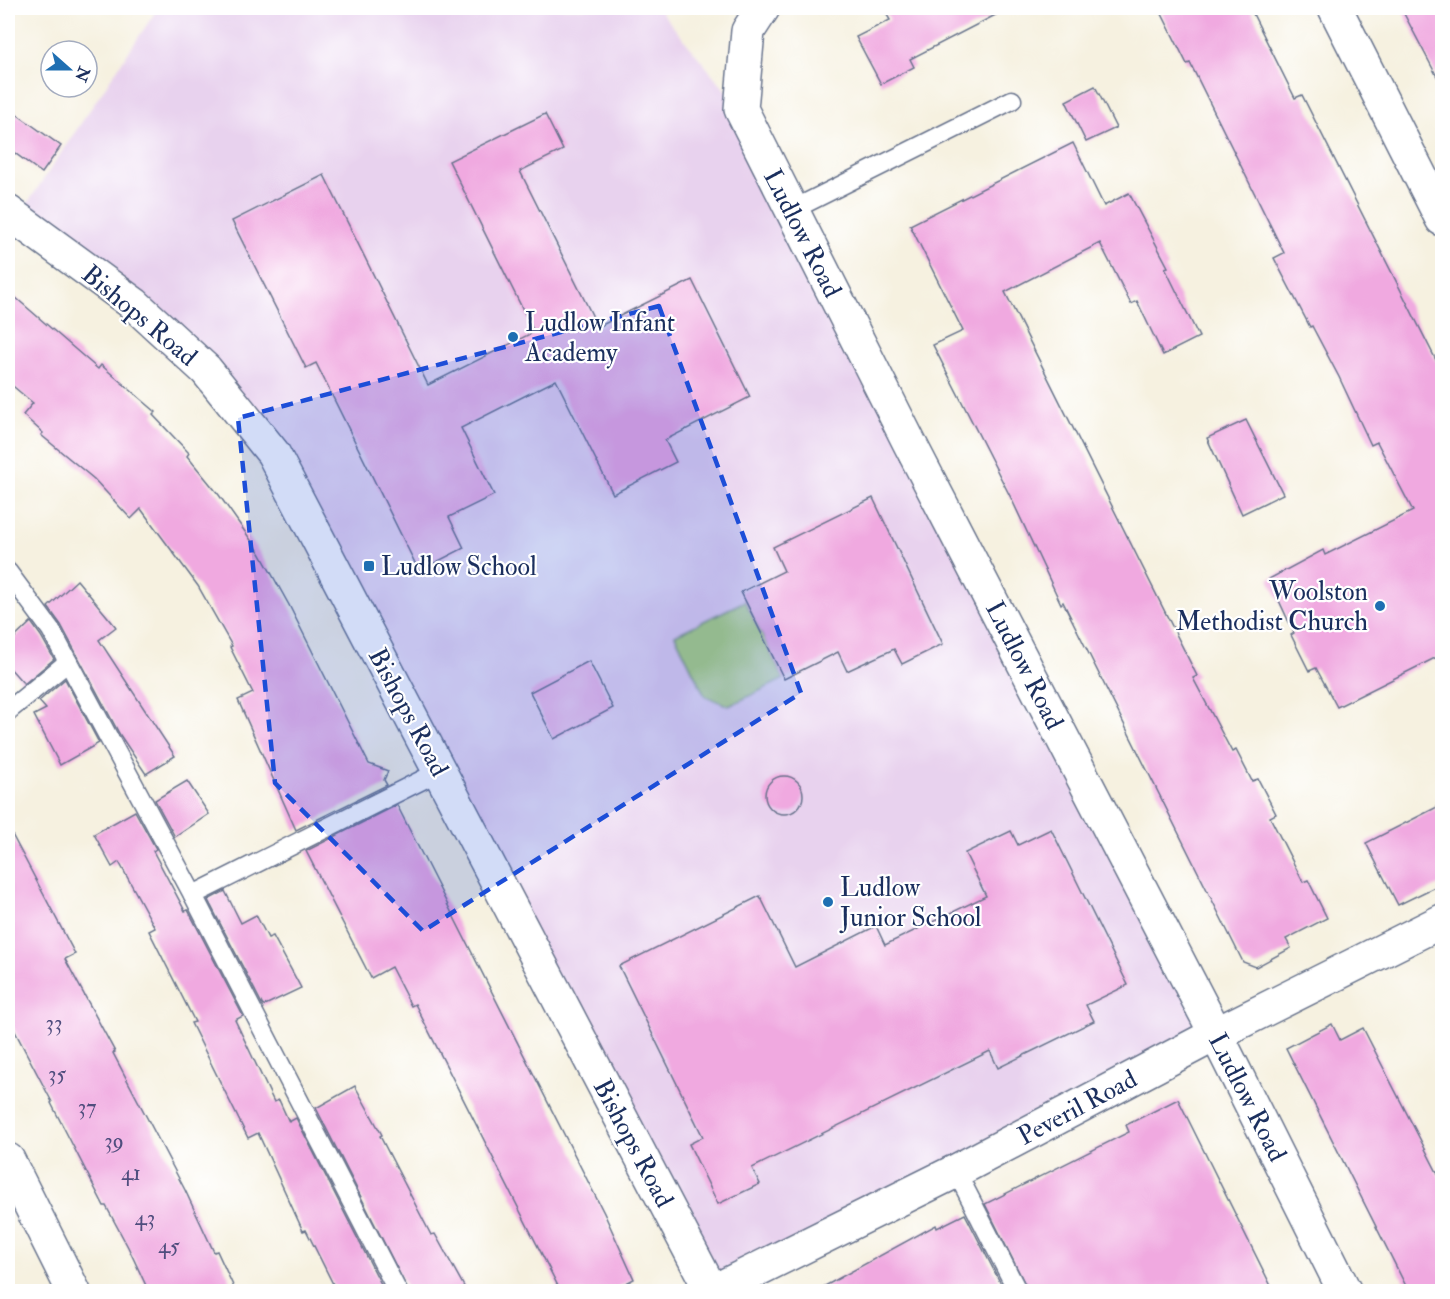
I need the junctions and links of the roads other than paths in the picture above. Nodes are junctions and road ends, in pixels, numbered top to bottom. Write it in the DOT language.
graph roads {
  1 [pos="1335,8"];
  2 [pos="755,19"];
  3 [pos="1012,100"];
  4 [pos="792,210"];
  5 [pos="8,212"];
  6 [pos="1443,219"];
  7 [pos="8,572"];
  8 [pos="68,663"];
  9 [pos="8,711"];
  10 [pos="440,771"];
  11 [pos="193,895"];
  12 [pos="1443,921"];
  13 [pos="1216,1034"];
  14 [pos="8,1160"];
  15 [pos="956,1171"];
  16 [pos="712,1291"];
  17 [pos="74,1292"];
  18 [pos="398,1292"];
  19 [pos="1018,1292"];
  20 [pos="1345,1292"];
  1 -- 6 [label="street"];
  2 -- 4 [label="street, Ludlow Road"];
  3 -- 4 [label="lane"];
  4 -- 13 [label="street, Ludlow Road"];
  5 -- 10 [label="street, Bishops Road"];
  7 -- 8 [label="lane"];
  8 -- 9 [label="lane"];
  8 -- 11 [label="lane"];
  10 -- 11 [label="lane"];
  10 -- 16 [label="street, Bishops Road"];
  11 -- 18 [label="lane"];
  12 -- 13 [label="street, Peveril Road"];
  13 -- 15 [label="street, Peveril Road"];
  13 -- 20 [label="street, Ludlow Road"];
  14 -- 17 [label="street"];
  15 -- 16 [label="street, Peveril Road"];
  15 -- 19 [label="lane"];
}
